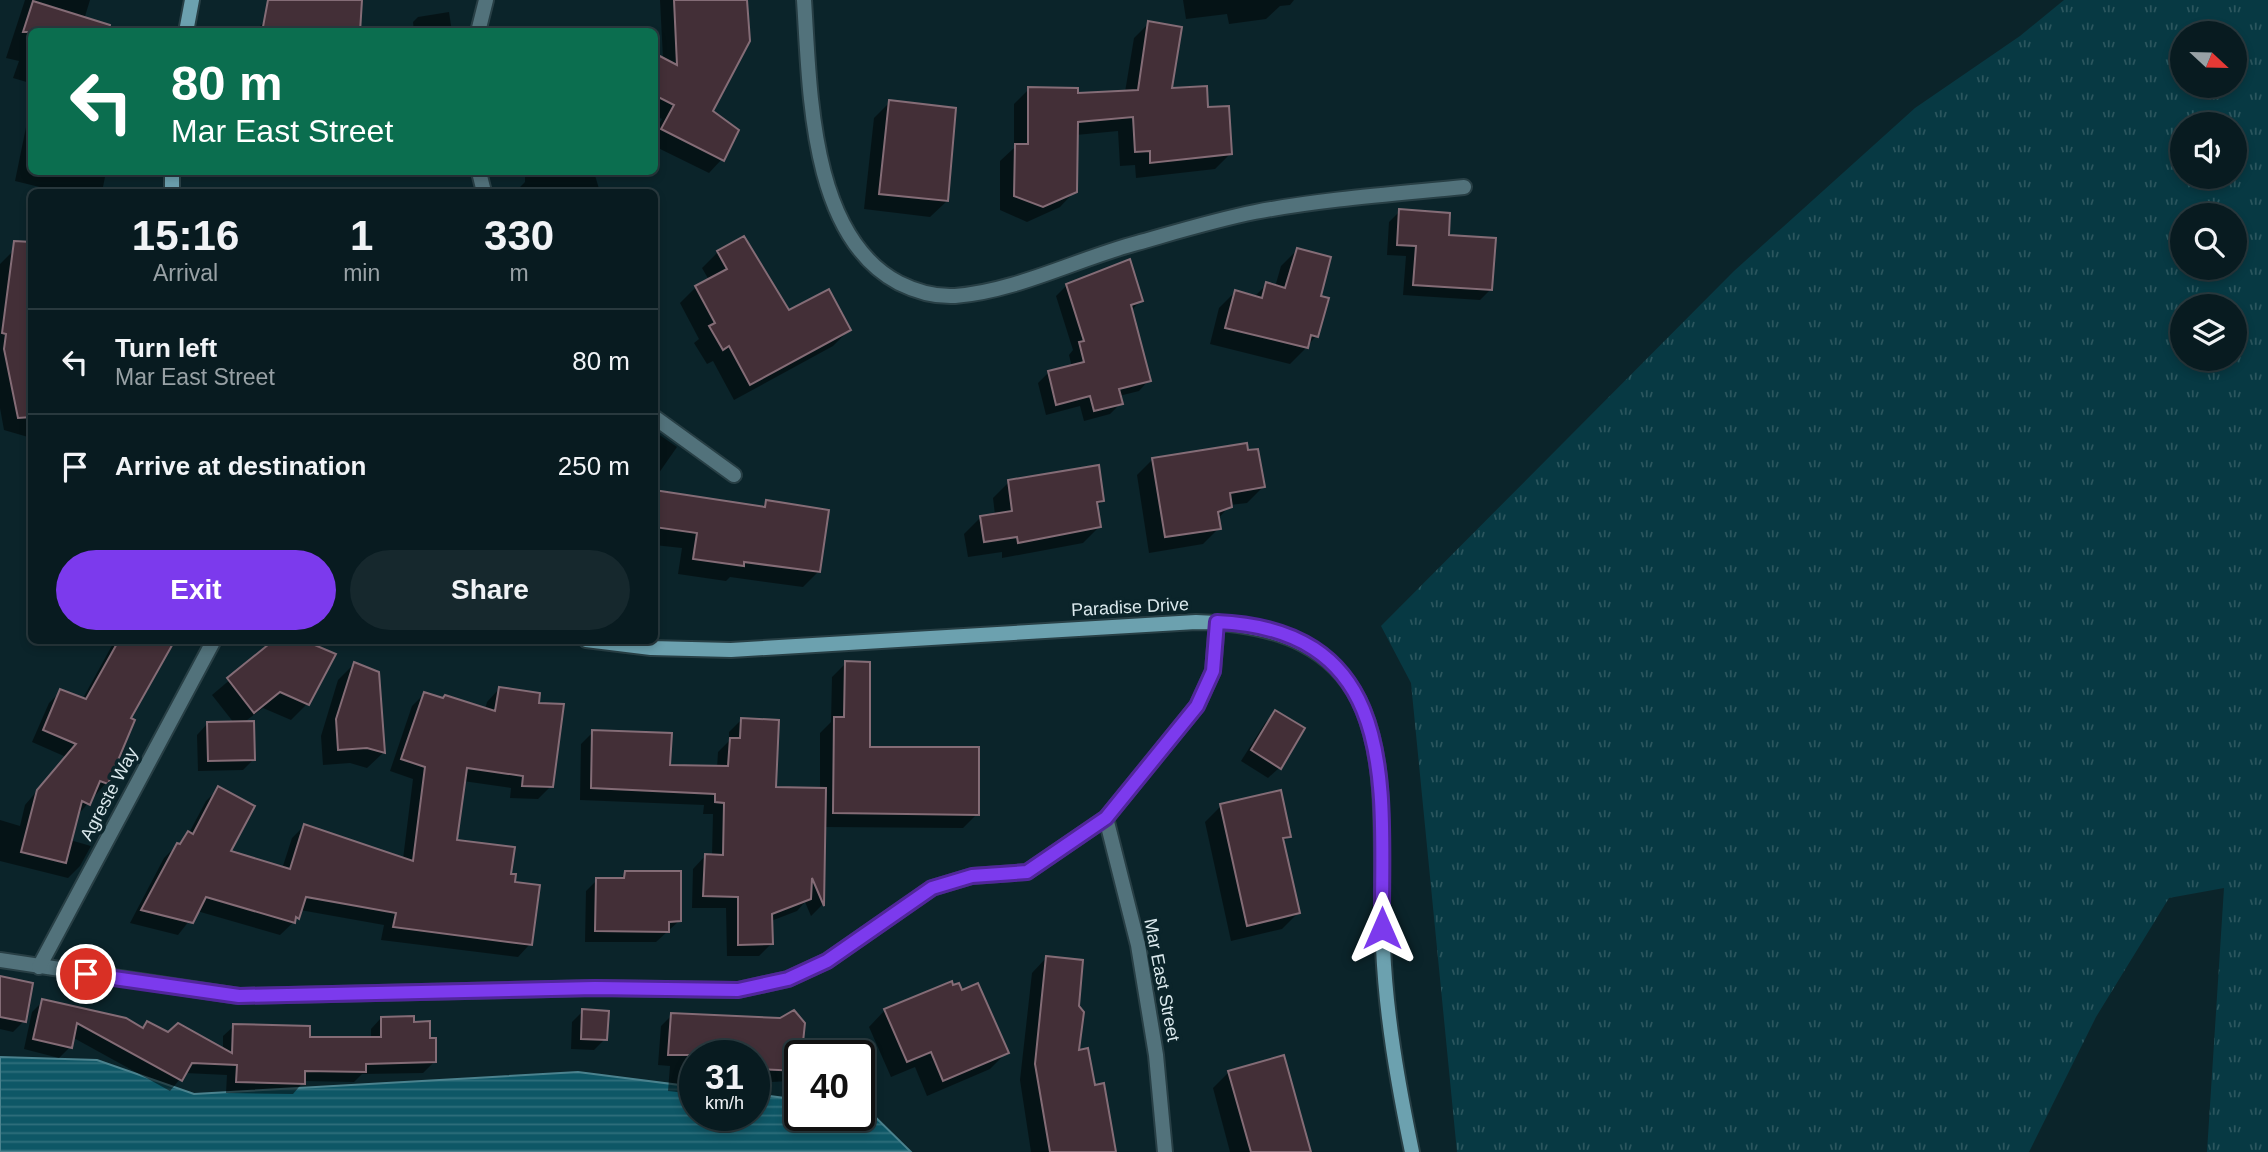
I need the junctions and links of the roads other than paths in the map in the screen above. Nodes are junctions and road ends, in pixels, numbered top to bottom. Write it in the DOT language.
graph roads {
  1 [pos="192,0"];
  2 [pos="486,0"];
  3 [pos="804,0"];
  4 [pos="187,28"];
  5 [pos="479,28"];
  6 [pos="1464,187"];
  7 [pos="658,420"];
  8 [pos="734,475"];
  9 [pos="1217,622"];
  10 [pos="212,644"];
  11 [pos="619,644"];
  12 [pos="1106,818"];
  13 [pos="0,960"];
  14 [pos="39,967"];
  15 [pos="1165,1152"];
  16 [pos="1412,1152"];
  1 -- 4 [label="street"];
  2 -- 5 [label="street"];
  3 -- 6 [label="street"];
  7 -- 8 [label="street"];
  9 -- 11 [label="street, Paradise Drive"];
  9 -- 12 [label="street"];
  9 -- 16 [label="street, Paradise Drive"];
  10 -- 14 [label="street, Agreste Way"];
  12 -- 14 [label="street"];
  12 -- 15 [label="street, Mar East Street"];
  13 -- 14 [label="street"];
}
